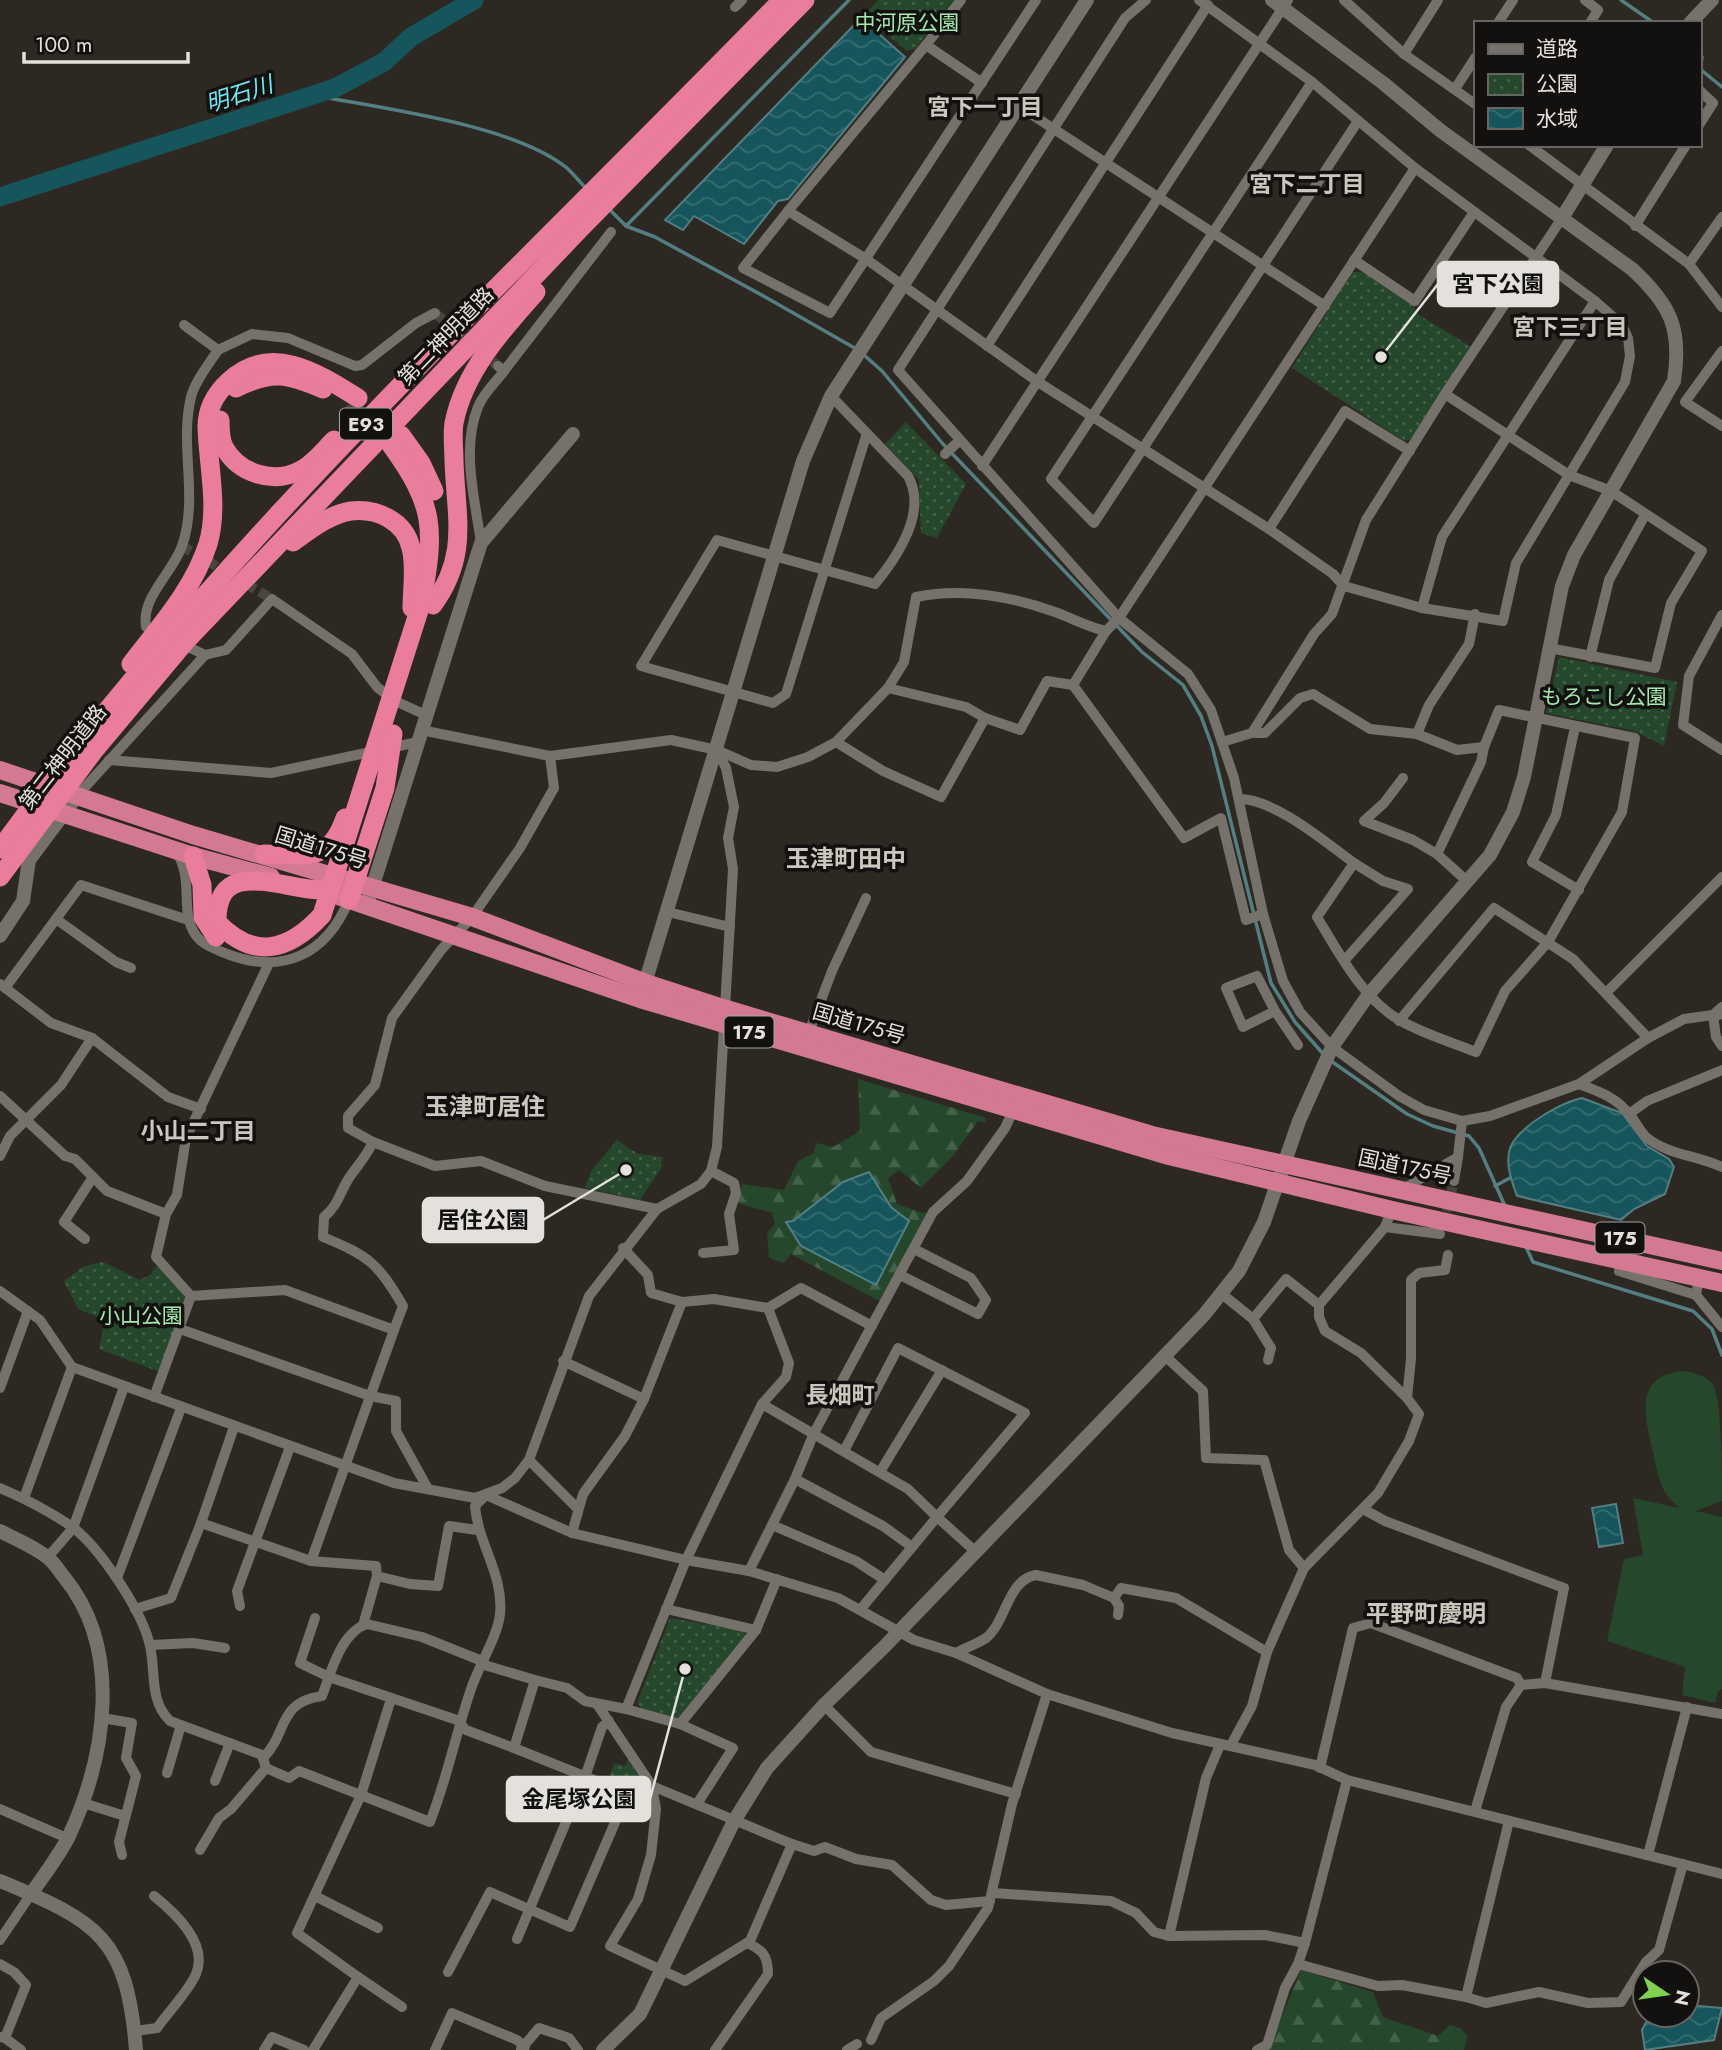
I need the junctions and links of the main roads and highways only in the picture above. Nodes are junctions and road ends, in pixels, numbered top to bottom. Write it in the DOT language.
graph roads {
  1 [pos="782,0"];
  2 [pos="805,0"];
  3 [pos="645,152"];
  4 [pos="577,228"];
  5 [pos="410,378"];
  6 [pos="269,555"];
  7 [pos="433,605"];
  8 [pos="412,630"];
  9 [pos="172,634"];
  10 [pos="407,667"];
  11 [pos="385,740"];
  12 [pos="0,770"];
  13 [pos="0,793"];
  14 [pos="0,849"];
  15 [pos="183,853"];
  16 [pos="264,854"];
  17 [pos="1,875"];
  18 [pos="319,890"];
  19 [pos="361,894"];
  20 [pos="326,915"];
  21 [pos="643,991"];
  22 [pos="723,1016"];
  23 [pos="1722,1261"];
  24 [pos="1722,1283"];
  1 -- 3 [label="highway, 第二神明道路 / E93"];
  2 -- 3 [label="highway, 第二神明道路 / E93"];
  3 -- 4 [label="highway, 第二神明道路 / E93"];
  3 -- 4 [label="highway, 第二神明道路 / E93"];
  4 -- 5 [label="highway, 第二神明道路 / E93"];
  4 -- 6 [label="highway, 第二神明道路 / E93"];
  4 -- 7 [label="highway"];
  5 -- 9 [label="highway, 第二神明道路 / E93"];
  5 -- 9 [label="highway"];
  6 -- 8 [label="highway"];
  6 -- 9 [label="highway, 第二神明道路 / E93"];
  7 -- 8 [label="highway"];
  7 -- 10 [label="highway"];
  8 -- 10 [label="highway"];
  9 -- 14 [label="highway, 第二神明道路"];
  9 -- 17 [label="highway, 第二神明道路 / E93"];
  10 -- 11 [label="highway"];
  11 -- 16 [label="highway"];
  11 -- 19 [label="highway"];
  11 -- 20 [label="highway"];
  12 -- 16 [label="highway, 国道175号 / 175"];
  13 -- 15 [label="highway, 国道175号 / 175"];
  15 -- 18 [label="highway, 国道175号 / 175"];
  15 -- 20 [label="highway"];
  16 -- 19 [label="highway, 国道175号 / 175"];
  18 -- 19 [label="highway, 国道175号 / 175"];
  18 -- 20 [label="highway"];
  19 -- 21 [label="highway, 国道175号 / 175"];
  19 -- 21 [label="highway, 国道175号 / 175"];
  21 -- 22 [label="highway, 国道175号 / 175"];
  22 -- 23 [label="highway, 国道175号 / 175"];
  22 -- 24 [label="highway, 国道175号 / 175"];
}
